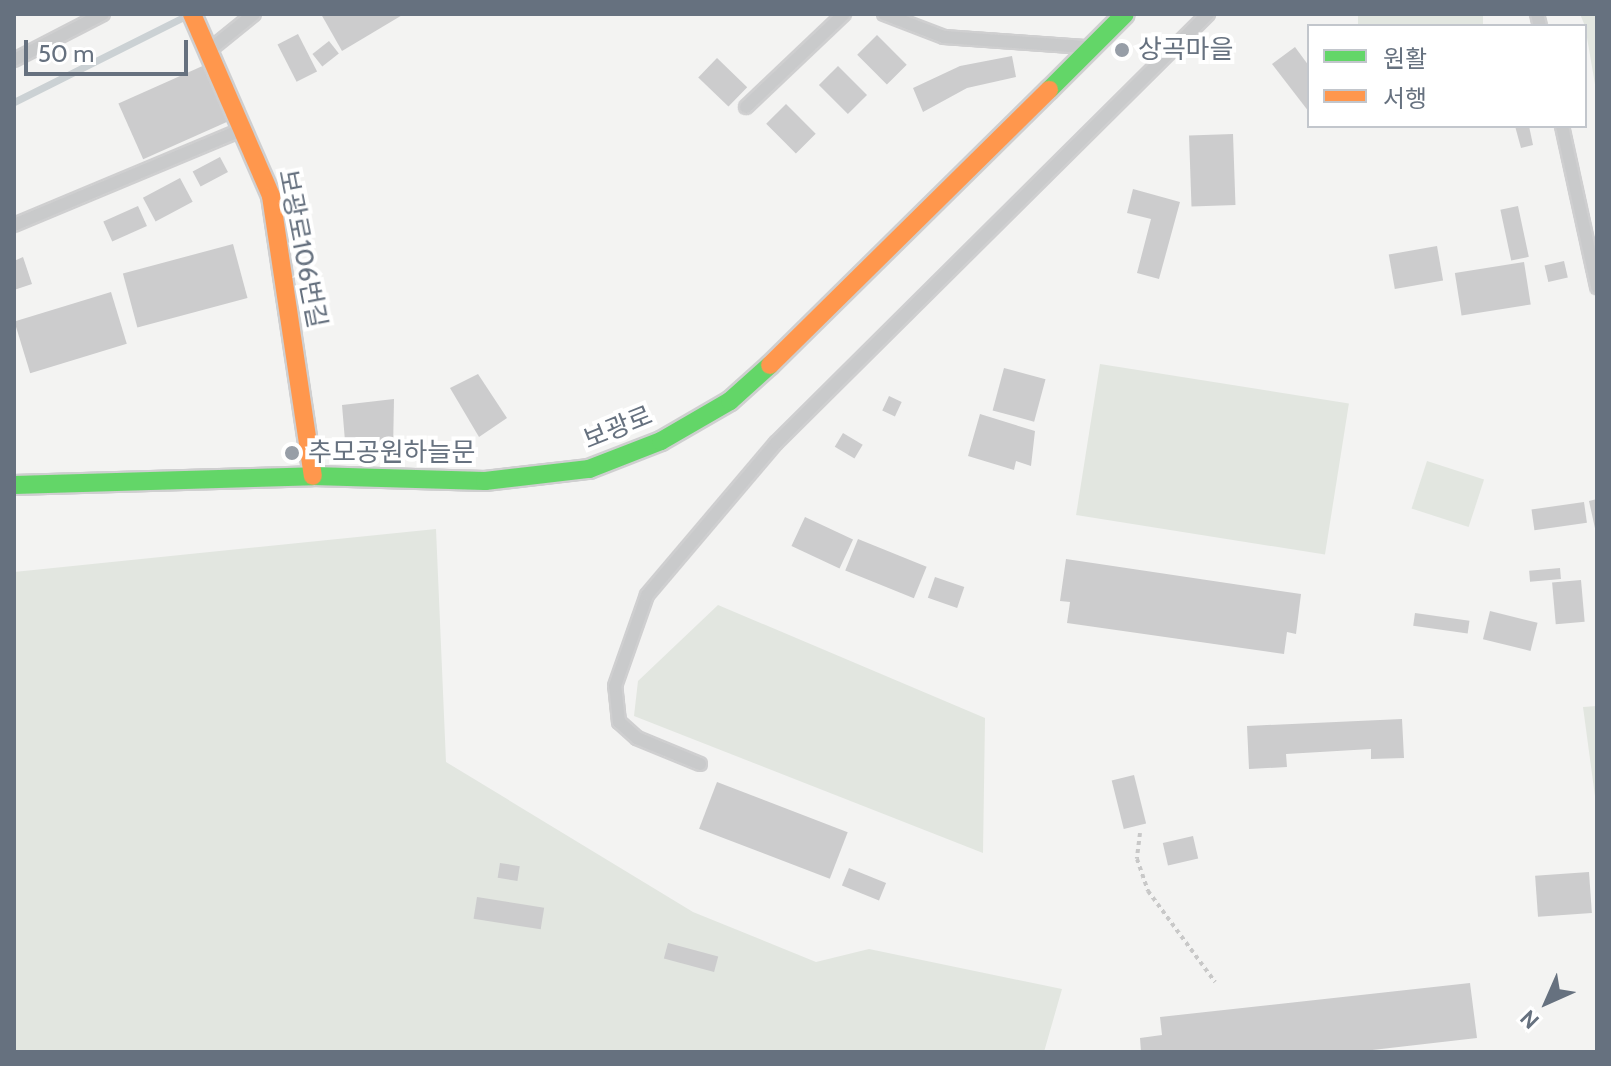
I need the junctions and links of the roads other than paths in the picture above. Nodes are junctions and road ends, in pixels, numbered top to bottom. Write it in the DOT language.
graph roads {
  1 [pos="103,14"];
  2 [pos="192,14"];
  3 [pos="254,14"];
  4 [pos="844,14"];
  5 [pos="884,14"];
  6 [pos="1125,14"];
  7 [pos="1208,14"];
  8 [pos="1088,47"];
  9 [pos="210,50"];
  10 [pos="14,60"];
  11 [pos="746,107"];
  12 [pos="247,128"];
  13 [pos="1562,128"];
  14 [pos="14,225"];
  15 [pos="1597,287"];
  16 [pos="313,476"];
  17 [pos="14,485"];
  18 [pos="700,764"];
  1 -- 10 [label="lane"];
  2 -- 9 [label="main road, 보광로106번길"];
  3 -- 9 [label="lane"];
  4 -- 11 [label="lane"];
  5 -- 8 [label="lane"];
  6 -- 8 [label="main road, 보광로"];
  7 -- 18 [label="lane"];
  8 -- 16 [label="main road, 보광로"];
  9 -- 12 [label="main road, 보광로106번길"];
  12 -- 14 [label="lane"];
  12 -- 16 [label="main road, 보광로106번길"];
  13 -- 15 [label="lane"];
  16 -- 17 [label="main road, 보광로"];
}
